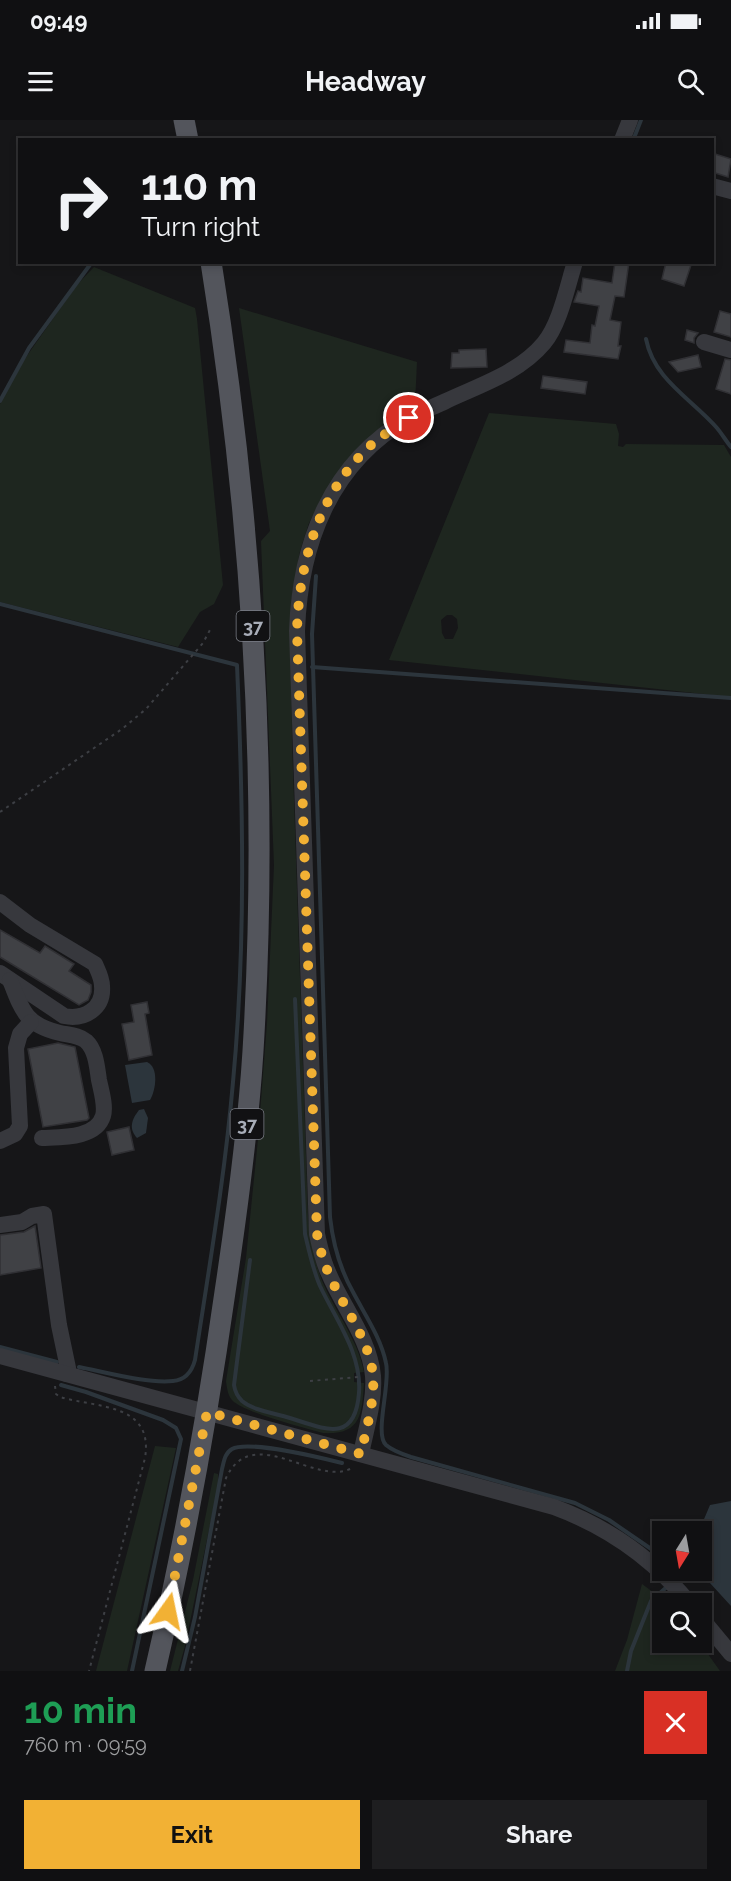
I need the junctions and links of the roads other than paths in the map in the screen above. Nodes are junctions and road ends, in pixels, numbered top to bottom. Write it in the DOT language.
graph roads {
  1 [pos="184,120"];
  2 [pos="630,120"];
  3 [pos="188,138"];
  4 [pos="623,138"];
  5 [pos="714,187"];
  6 [pos="731,191"];
  7 [pos="211,264"];
  8 [pos="574,264"];
  9 [pos="705,342"];
  10 [pos="731,350"];
  11 [pos="0,902"];
  12 [pos="5,977"];
  13 [pos="31,1022"];
  14 [pos="42,1138"];
  15 [pos="0,1141"];
  16 [pos="0,1225"];
  17 [pos="0,1356"];
  18 [pos="62,1373"];
  19 [pos="207,1412"];
  20 [pos="361,1454"];
  21 [pos="681,1593"];
  22 [pos="712,1631"];
  23 [pos="731,1654"];
  24 [pos="155,1671"];
  1 -- 3 [label="main road"];
  2 -- 4 [label="street"];
  5 -- 6 [label="street"];
  7 -- 19 [label="main road, 37"];
  8 -- 20 [label="street"];
  9 -- 10 [label="street"];
  11 -- 12 [label="street"];
  12 -- 13 [label="street"];
  13 -- 14 [label="street"];
  13 -- 15 [label="street"];
  16 -- 18 [label="street"];
  17 -- 18 [label="street"];
  18 -- 19 [label="street"];
  19 -- 20 [label="street"];
  19 -- 24 [label="main road, 37"];
  20 -- 21 [label="street"];
  22 -- 23 [label="street"];
}
